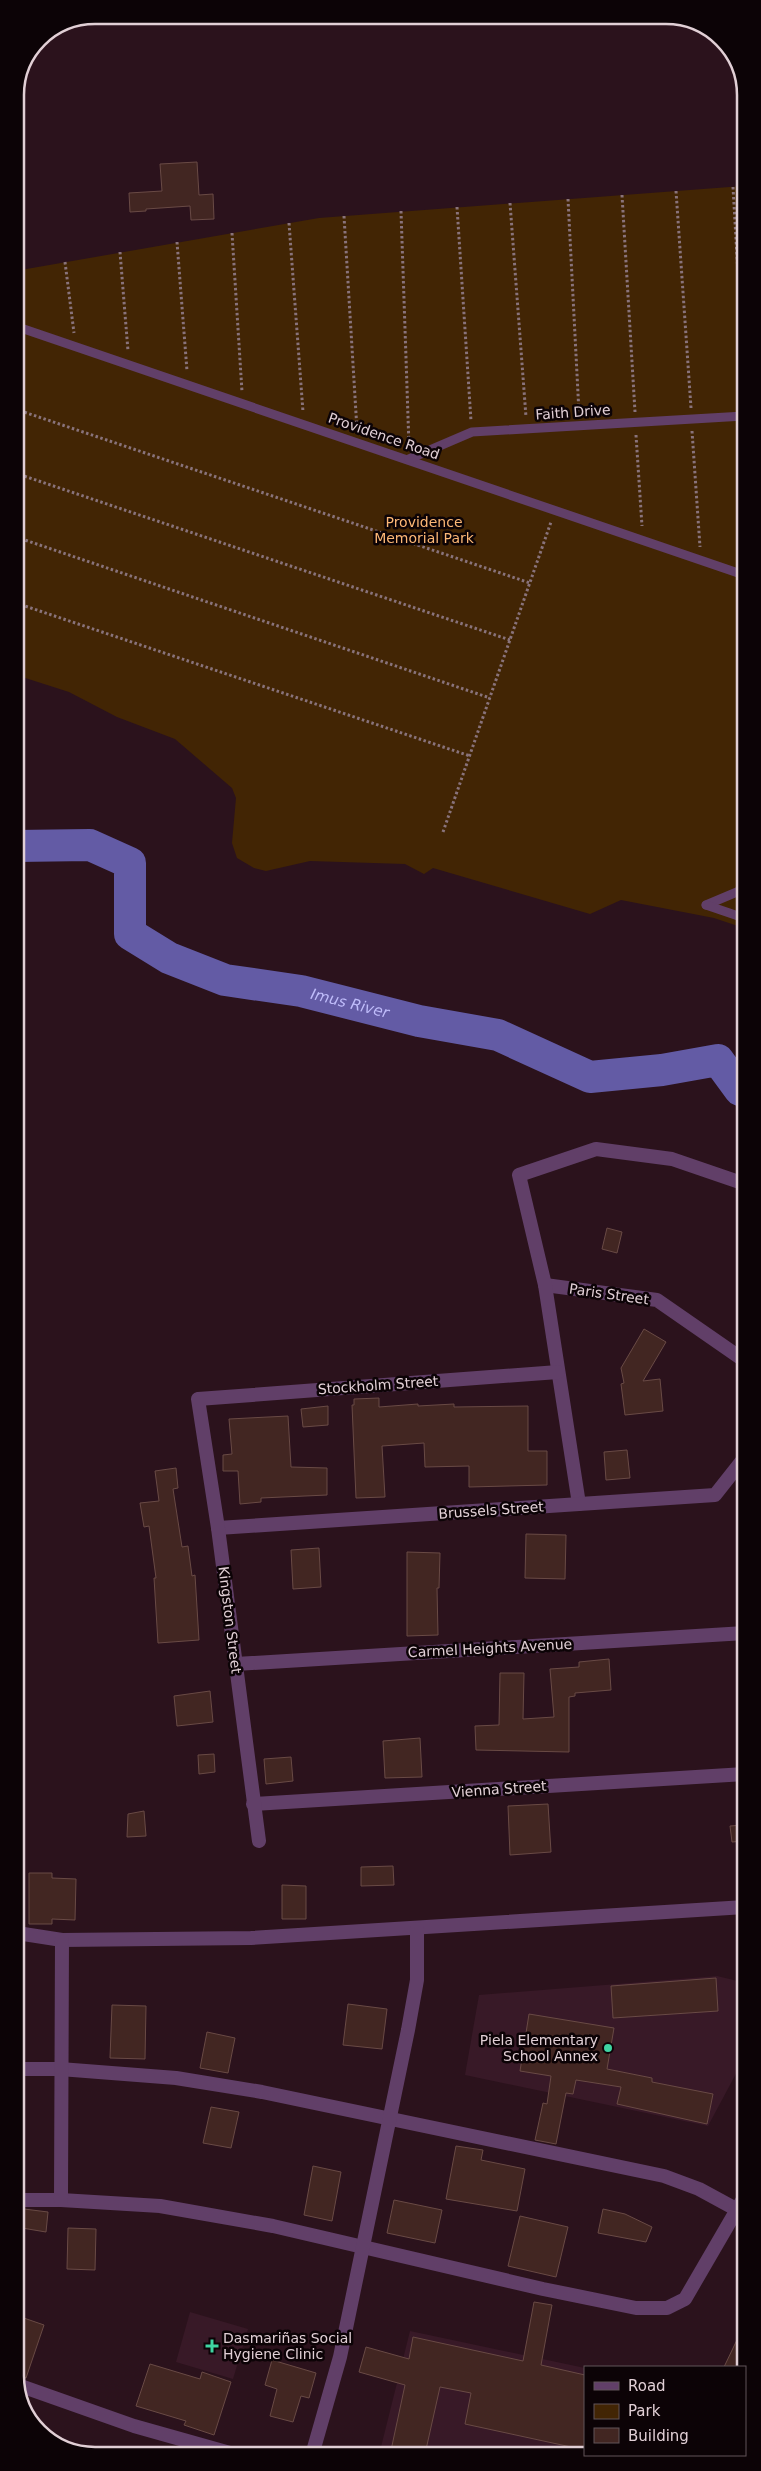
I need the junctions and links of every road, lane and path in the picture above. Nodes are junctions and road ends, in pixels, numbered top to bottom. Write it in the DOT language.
graph roads {
  1 [pos="733,187"];
  2 [pos="676,191"];
  3 [pos="622,195"];
  4 [pos="568,199"];
  5 [pos="510,203"];
  6 [pos="457,207"];
  7 [pos="401,212"];
  8 [pos="344,216"];
  9 [pos="289,223"];
  10 [pos="232,233"];
  11 [pos="177,242"];
  12 [pos="120,252"];
  13 [pos="737,256"];
  14 [pos="65,262"];
  15 [pos="24,329"];
  16 [pos="76,346"];
  17 [pos="129,364"];
  18 [pos="188,384"];
  19 [pos="243,403"];
  20 [pos="24,412"];
  21 [pos="737,416"];
  22 [pos="692,419"];
  23 [pos="636,422"];
  24 [pos="304,423"];
  25 [pos="580,426"];
  26 [pos="526,429"];
  27 [pos="472,432"];
  28 [pos="358,442"];
  29 [pos="409,459"];
  30 [pos="24,476"];
  31 [pos="555,510"];
  32 [pos="24,540"];
  33 [pos="643,540"];
  34 [pos="701,560"];
  35 [pos="737,573"];
  36 [pos="530,583"];
  37 [pos="24,605"];
  38 [pos="510,640"];
  39 [pos="490,698"];
  40 [pos="470,756"];
  41 [pos="443,832"];
  42 [pos="737,891"];
  43 [pos="737,916"];
  44 [pos="737,1181"];
  45 [pos="545,1285"];
  46 [pos="737,1355"];
  47 [pos="558,1372"];
  48 [pos="198,1399"];
  49 [pos="737,1467"];
  50 [pos="579,1504"];
  51 [pos="218,1528"];
  52 [pos="737,1633"];
  53 [pos="236,1664"];
  54 [pos="737,1774"];
  55 [pos="254,1804"];
  56 [pos="259,1841"];
  57 [pos="737,1908"];
  58 [pos="417,1929"];
  59 [pos="24,1934"];
  60 [pos="62,1940"];
  61 [pos="24,2069"];
  62 [pos="60,2069"];
  63 [pos="389,2120"];
  64 [pos="24,2200"];
  65 [pos="62,2200"];
  66 [pos="737,2209"];
  67 [pos="737,2220"];
  68 [pos="362,2246"];
  69 [pos="25,2387"];
  70 [pos="208,2447"];
  71 [pos="314,2447"];
  1 -- 13 [label="path"];
  2 -- 22 [label="path"];
  3 -- 23 [label="path"];
  4 -- 25 [label="path"];
  5 -- 26 [label="path"];
  6 -- 27 [label="path"];
  7 -- 29 [label="path"];
  8 -- 28 [label="path"];
  9 -- 24 [label="path"];
  10 -- 19 [label="path"];
  11 -- 18 [label="path"];
  12 -- 17 [label="path"];
  14 -- 16 [label="path"];
  15 -- 16 [label="lane, Providence Road"];
  16 -- 17 [label="lane, Providence Road"];
  17 -- 18 [label="lane, Providence Road"];
  18 -- 19 [label="lane, Providence Road"];
  19 -- 24 [label="lane, Providence Road"];
  20 -- 36 [label="path"];
  21 -- 22 [label="lane, Faith Drive"];
  22 -- 23 [label="lane, Faith Drive"];
  22 -- 34 [label="path"];
  23 -- 25 [label="lane, Faith Drive"];
  23 -- 33 [label="path"];
  24 -- 28 [label="lane, Providence Road"];
  25 -- 26 [label="lane, Faith Drive"];
  26 -- 27 [label="lane, Faith Drive"];
  27 -- 29 [label="lane, Faith Drive"];
  28 -- 29 [label="lane, Providence Road"];
  29 -- 31 [label="lane, Providence Road"];
  30 -- 38 [label="path"];
  31 -- 33 [label="lane, Providence Road"];
  31 -- 36 [label="path"];
  32 -- 39 [label="path"];
  33 -- 34 [label="lane, Providence Road"];
  34 -- 35 [label="lane, Providence Road"];
  36 -- 38 [label="path"];
  37 -- 40 [label="path"];
  38 -- 39 [label="path"];
  39 -- 40 [label="path"];
  40 -- 41 [label="path"];
  42 -- 43 [label="lane"];
  44 -- 45 [label="street"];
  45 -- 46 [label="street, Paris Street"];
  45 -- 47 [label="street"];
  47 -- 48 [label="street, Stockholm Street"];
  47 -- 50 [label="street"];
  48 -- 51 [label="street, Kingston Street"];
  49 -- 50 [label="street, Brussels Street"];
  50 -- 51 [label="street, Brussels Street"];
  51 -- 53 [label="street, Kingston Street"];
  52 -- 53 [label="street, Carmel Heights Avenue"];
  53 -- 55 [label="street, Kingston Street"];
  54 -- 55 [label="street, Vienna Street"];
  55 -- 56 [label="street, Kingston Street"];
  57 -- 58 [label="street"];
  58 -- 60 [label="street"];
  58 -- 63 [label="street"];
  59 -- 60 [label="street"];
  60 -- 62 [label="street"];
  61 -- 62 [label="street"];
  62 -- 63 [label="street"];
  62 -- 65 [label="street"];
  63 -- 66 [label="street"];
  63 -- 68 [label="street"];
  64 -- 65 [label="street"];
  65 -- 68 [label="street"];
  67 -- 68 [label="street"];
  68 -- 71 [label="street"];
  69 -- 70 [label="street"];
}
